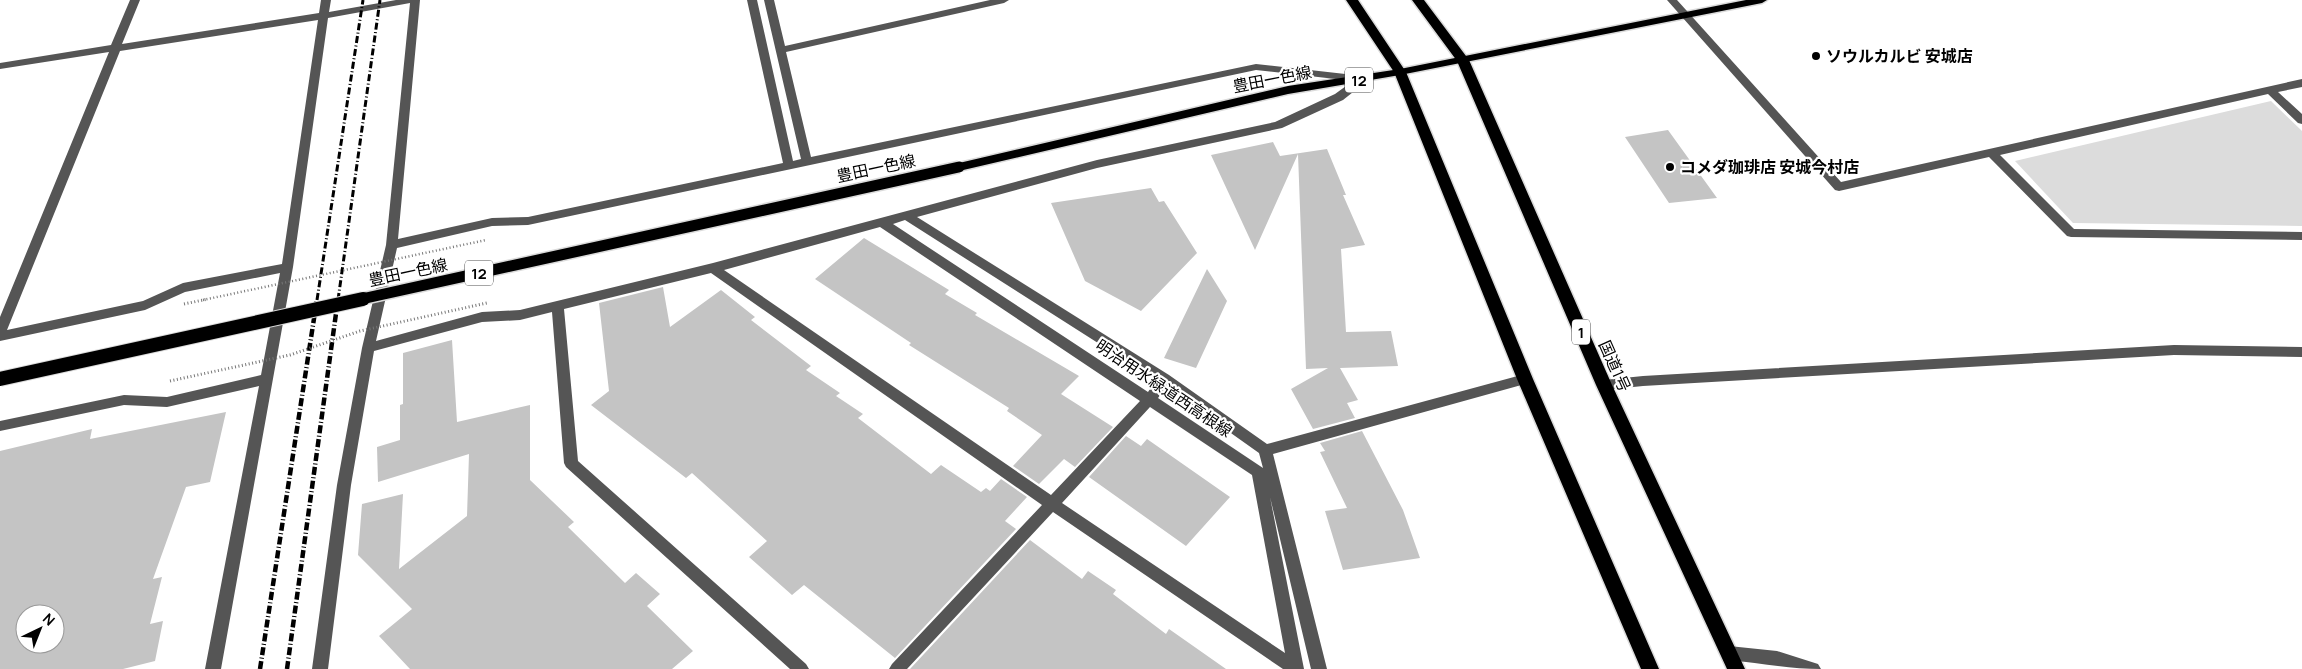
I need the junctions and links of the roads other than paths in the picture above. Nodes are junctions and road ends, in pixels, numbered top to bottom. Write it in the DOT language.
graph roads {
  1 [pos="134,0"];
  2 [pos="326,0"];
  3 [pos="409,0"];
  4 [pos="415,0"];
  5 [pos="752,0"];
  6 [pos="769,0"];
  7 [pos="1004,0"];
  8 [pos="1352,0"];
  9 [pos="1418,0"];
  10 [pos="1672,0"];
  11 [pos="1762,0"];
  12 [pos="324,14"];
  13 [pos="1686,16"];
  14 [pos="116,48"];
  15 [pos="782,50"];
  16 [pos="1463,60"];
  17 [pos="0,66"];
  18 [pos="1400,72"];
  19 [pos="1363,79"];
  20 [pos="2302,83"];
  21 [pos="2271,91"];
  22 [pos="2302,120"];
  23 [pos="1992,153"];
  24 [pos="807,162"];
  25 [pos="789,167"];
  26 [pos="907,216"];
  27 [pos="882,223"];
  28 [pos="2302,236"];
  29 [pos="392,244"];
  30 [pos="288,267"];
  31 [pos="714,268"];
  32 [pos="558,306"];
  33 [pos="0,332"];
  34 [pos="0,336"];
  35 [pos="368,348"];
  36 [pos="2302,352"];
  37 [pos="0,379"];
  38 [pos="267,379"];
  39 [pos="1164,379"];
  40 [pos="1525,379"];
  41 [pos="1604,385"];
  42 [pos="1150,399"];
  43 [pos="0,426"];
  44 [pos="1265,450"];
  45 [pos="1052,504"];
  46 [pos="1729,653"];
  47 [pos="213,669"];
  48 [pos="320,669"];
  49 [pos="801,669"];
  50 [pos="897,669"];
  51 [pos="1296,669"];
  52 [pos="1319,669"];
  53 [pos="1650,669"];
  54 [pos="1736,669"];
  55 [pos="1813,669"];
  1 -- 14 [label="street"];
  2 -- 12 [label="street"];
  3 -- 12 [label="street"];
  4 -- 29 [label="street"];
  5 -- 25 [label="street"];
  6 -- 15 [label="street"];
  7 -- 15 [label="street"];
  8 -- 18 [label="highway"];
  9 -- 16 [label="highway, 国道1号 / 1"];
  10 -- 13 [label="street"];
  11 -- 13 [label="main road, 豊田一色線 / 12"];
  12 -- 14 [label="street"];
  12 -- 30 [label="street"];
  13 -- 16 [label="main road, 豊田一色線 / 12"];
  13 -- 23 [label="street"];
  14 -- 17 [label="street"];
  14 -- 33 [label="street"];
  15 -- 24 [label="street"];
  16 -- 18 [label="main road, 豊田一色線 / 12"];
  16 -- 41 [label="highway, 国道1号 / 1"];
  18 -- 19 [label="main road, 豊田一色線 / 12"];
  18 -- 40 [label="highway"];
  19 -- 24 [label="street"];
  19 -- 26 [label="street"];
  19 -- 37 [label="main road, 豊田一色線 / 12, bridge"];
  20 -- 21 [label="street"];
  21 -- 22 [label="street"];
  21 -- 23 [label="street"];
  23 -- 28 [label="street"];
  24 -- 25 [label="street"];
  25 -- 29 [label="street"];
  26 -- 27 [label="street"];
  26 -- 39 [label="street"];
  27 -- 31 [label="street"];
  27 -- 42 [label="street, 明治用水緑道西高根線"];
  29 -- 35 [label="street"];
  30 -- 34 [label="street"];
  30 -- 38 [label="street"];
  31 -- 32 [label="street"];
  31 -- 45 [label="street"];
  32 -- 35 [label="street"];
  32 -- 49 [label="street"];
  35 -- 48 [label="street"];
  36 -- 41 [label="street"];
  38 -- 43 [label="street"];
  38 -- 47 [label="street"];
  39 -- 42 [label="street"];
  39 -- 44 [label="street"];
  40 -- 44 [label="street"];
  40 -- 53 [label="highway"];
  41 -- 46 [label="highway, 国道1号 / 1"];
  42 -- 45 [label="street"];
  42 -- 51 [label="street, 明治用水緑道西高根線"];
  44 -- 52 [label="street"];
  45 -- 50 [label="street"];
  45 -- 51 [label="street"];
  46 -- 54 [label="highway, 国道1号 / 1"];
  46 -- 55 [label="street"];
}
